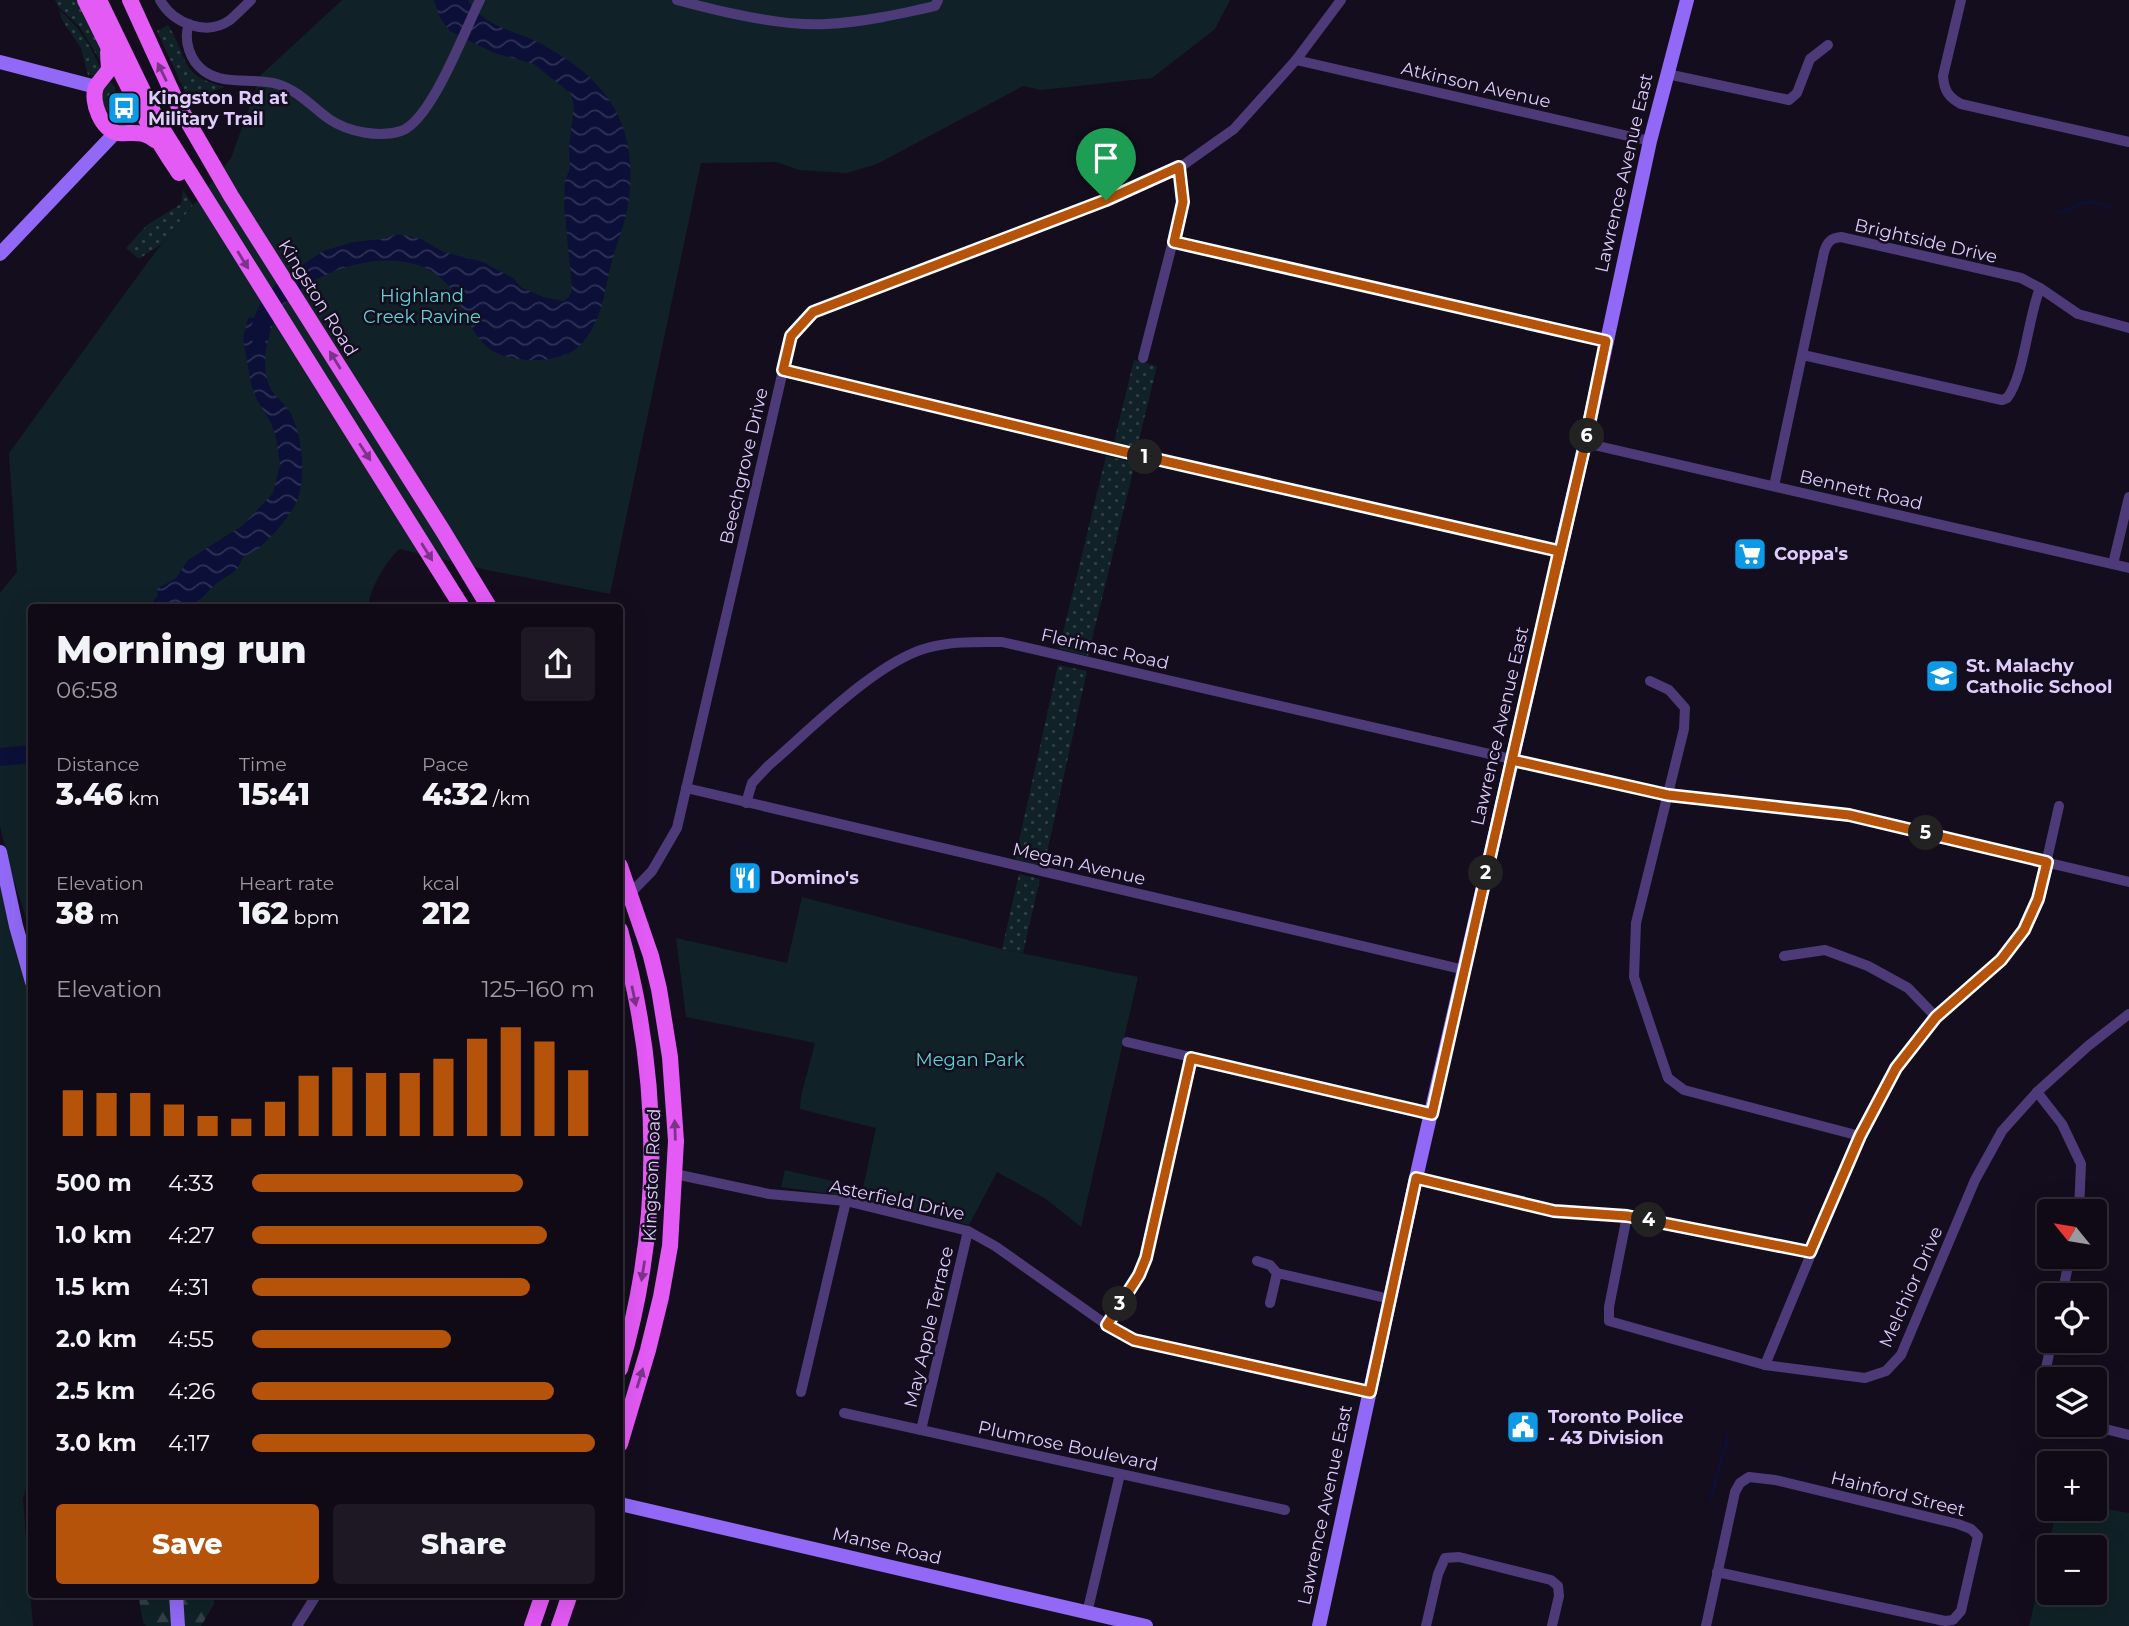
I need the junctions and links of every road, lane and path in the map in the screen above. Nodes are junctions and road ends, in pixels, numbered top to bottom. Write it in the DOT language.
graph roads {
  1 [pos="130,0"];
  2 [pos="160,0"];
  3 [pos="251,0"];
  4 [pos="677,0"];
  5 [pos="938,0"];
  6 [pos="1341,0"];
  7 [pos="1687,0"];
  8 [pos="1961,0"];
  9 [pos="89,1"];
  10 [pos="479,1"];
  11 [pos="188,24"];
  12 [pos="1828,45"];
  13 [pos="108,50"];
  14 [pos="1296,60"];
  15 [pos="0,62"];
  16 [pos="1667,74"];
  17 [pos="96,87"];
  18 [pos="115,133"];
  19 [pos="155,140"];
  20 [pos="1650,141"];
  21 [pos="2129,142"];
  22 [pos="1179,167"];
  23 [pos="207,202"];
  24 [pos="1174,242"];
  25 [pos="0,254"];
  26 [pos="2040,288"];
  27 [pos="2129,328"];
  28 [pos="1606,341"];
  29 [pos="1803,355"];
  30 [pos="1143,358"];
  31 [pos="783,370"];
  32 [pos="1585,443"];
  33 [pos="1774,486"];
  34 [pos="2129,497"];
  35 [pos="1559,551"];
  36 [pos="2113,564"];
  37 [pos="2129,568"];
  38 [pos="460,604"];
  39 [pos="487,604"];
  40 [pos="1650,681"];
  41 [pos="1512,760"];
  42 [pos="686,788"];
  43 [pos="1668,795"];
  44 [pos="746,803"];
  45 [pos="2059,806"];
  46 [pos="0,852"];
  47 [pos="2047,862"];
  48 [pos="2129,882"];
  49 [pos="625,898"];
  50 [pos="623,944"];
  51 [pos="1784,956"];
  52 [pos="28,968"];
  53 [pos="1465,970"];
  54 [pos="2129,1014"];
  55 [pos="1936,1017"];
  56 [pos="1127,1042"];
  57 [pos="1191,1058"];
  58 [pos="2037,1092"];
  59 [pos="1432,1114"];
  60 [pos="1860,1136"];
  61 [pos="675,1174"];
  62 [pos="1416,1178"];
  63 [pos="2080,1199"];
  64 [pos="846,1201"];
  65 [pos="1627,1216"];
  66 [pos="968,1230"];
  67 [pos="1810,1252"];
  68 [pos="1256,1262"];
  69 [pos="1277,1273"];
  70 [pos="1390,1299"];
  71 [pos="1270,1303"];
  72 [pos="1107,1325"];
  73 [pos="623,1357"];
  74 [pos="1765,1365"];
  75 [pos="801,1392"];
  76 [pos="1370,1392"];
  77 [pos="844,1413"];
  78 [pos="921,1430"];
  79 [pos="2107,1430"];
  80 [pos="623,1434"];
  81 [pos="2129,1435"];
  82 [pos="1120,1474"];
  83 [pos="623,1505"];
  84 [pos="1285,1510"];
  85 [pos="1717,1572"];
  86 [pos="176,1598"];
  87 [pos="314,1598"];
  88 [pos="542,1598"];
  89 [pos="569,1598"];
  90 [pos="1087,1613"];
  91 [pos="178,1626"];
  92 [pos="297,1626"];
  93 [pos="532,1626"];
  94 [pos="559,1626"];
  95 [pos="1146,1626"];
  96 [pos="1319,1626"];
  97 [pos="1426,1626"];
  98 [pos="1552,1626"];
  99 [pos="1706,1626"];
  39 -- 1 [label="main road, Kingston Road, one-way"];
  2 -- 11 [label="street"];
  3 -- 11 [label="street"];
  4 -- 5 [label="street"];
  6 -- 14 [label="street, Beechgrove Drive"];
  7 -- 16 [label="main road, Lawrence Avenue East"];
  8 -- 21 [label="street"];
  9 -- 13 [label="main road"];
  9 -- 23 [label="main road"];
  10 -- 11 [label="street"];
  12 -- 16 [label="street"];
  13 -- 17 [label="main road"];
  13 -- 19 [label="main road"];
  14 -- 20 [label="street, Atkinson Avenue"];
  14 -- 22 [label="street, Beechgrove Drive"];
  15 -- 17 [label="main road"];
  16 -- 20 [label="main road, Lawrence Avenue East"];
  17 -- 18 [label="main road"];
  18 -- 19 [label="main road"];
  18 -- 25 [label="main road"];
  19 -- 23 [label="main road"];
  20 -- 28 [label="main road, Lawrence Avenue East"];
  22 -- 24 [label="street"];
  22 -- 31 [label="street, Beechgrove Drive"];
  23 -- 38 [label="main road, one-way"];
  24 -- 28 [label="street"];
  24 -- 30 [label="street"];
  26 -- 27 [label="street, Brightside Drive"];
  26 -- 29 [label="street"];
  26 -- 29 [label="street, Brightside Drive"];
  28 -- 32 [label="main road, Lawrence Avenue East"];
  29 -- 33 [label="street, Brightside Drive"];
  31 -- 35 [label="street"];
  31 -- 42 [label="street, Beechgrove Drive"];
  32 -- 33 [label="street, Bennett Road"];
  32 -- 35 [label="main road, Lawrence Avenue East"];
  33 -- 36 [label="street, Bennett Road"];
  34 -- 36 [label="street"];
  35 -- 41 [label="main road, Lawrence Avenue East"];
  36 -- 37 [label="street, Bennett Road"];
  40 -- 43 [label="street"];
  41 -- 43 [label="street, Flerimac Road"];
  41 -- 44 [label="street, Flerimac Road"];
  41 -- 53 [label="main road, Lawrence Avenue East"];
  42 -- 44 [label="street, Megan Avenue"];
  42 -- 49 [label="street, Beechgrove Drive"];
  43 -- 47 [label="street, Flerimac Road"];
  43 -- 60 [label="street"];
  44 -- 53 [label="street, Megan Avenue"];
  45 -- 47 [label="street"];
  46 -- 52 [label="main road"];
  47 -- 48 [label="street, Flerimac Road"];
  47 -- 55 [label="street"];
  61 -- 49 [label="main road, Kingston Road, one-way"];
  50 -- 73 [label="main road, Kingston Road, one-way"];
  51 -- 55 [label="street"];
  53 -- 59 [label="main road, Lawrence Avenue East"];
  54 -- 58 [label="street, Melchior Drive"];
  55 -- 60 [label="street"];
  56 -- 57 [label="street"];
  57 -- 59 [label="street"];
  57 -- 72 [label="street"];
  58 -- 63 [label="street"];
  58 -- 74 [label="street, Melchior Drive"];
  59 -- 62 [label="main road, Lawrence Avenue East"];
  60 -- 67 [label="street"];
  61 -- 64 [label="street, Asterfield Drive"];
  80 -- 61 [label="main road, Kingston Road, one-way"];
  62 -- 65 [label="street"];
  62 -- 70 [label="main road, Lawrence Avenue East"];
  64 -- 66 [label="street, Asterfield Drive"];
  64 -- 75 [label="street"];
  65 -- 67 [label="street"];
  65 -- 74 [label="street, Melchior Drive"];
  66 -- 72 [label="street, Asterfield Drive"];
  66 -- 78 [label="street, May Apple Terrace"];
  67 -- 74 [label="street"];
  68 -- 69 [label="street"];
  69 -- 70 [label="street"];
  69 -- 71 [label="street"];
  70 -- 76 [label="main road, Lawrence Avenue East"];
  72 -- 76 [label="street, Asterfield Drive"];
  76 -- 96 [label="main road, Lawrence Avenue East"];
  77 -- 78 [label="street, Plumrose Boulevard"];
  78 -- 82 [label="street, Plumrose Boulevard"];
  79 -- 81 [label="street"];
  82 -- 84 [label="street, Plumrose Boulevard"];
  82 -- 90 [label="street"];
  83 -- 90 [label="main road, Manse Road"];
  85 -- 85 [label="street, Hainford Street"];
  85 -- 99 [label="street, Hainford Street"];
  86 -- 91 [label="main road"];
  87 -- 92 [label="street"];
  88 -- 93 [label="main road"];
  89 -- 94 [label="main road"];
  90 -- 95 [label="main road, Manse Road"];
  97 -- 98 [label="street"];
}
